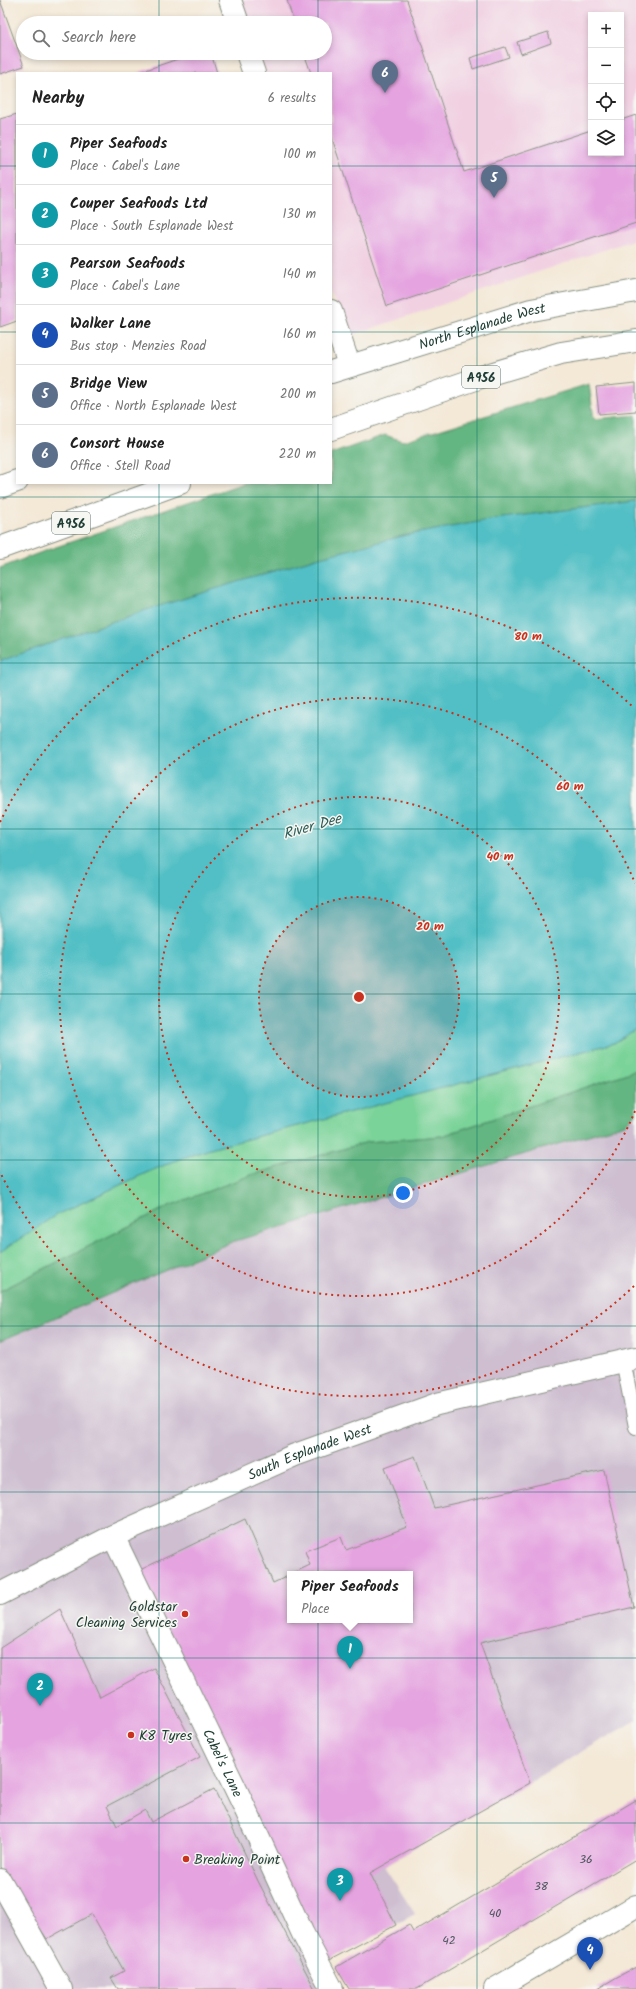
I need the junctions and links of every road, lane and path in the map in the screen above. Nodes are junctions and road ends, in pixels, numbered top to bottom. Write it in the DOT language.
graph roads {
  1 [pos="230,0"];
  2 [pos="236,16"];
  3 [pos="249,60"];
  4 [pos="254,72"];
  5 [pos="636,291"];
  6 [pos="332,317"];
  7 [pos="636,341"];
  8 [pos="340,368"];
  9 [pos="332,429"];
  10 [pos="16,481"];
  11 [pos="177,484"];
  12 [pos="0,487"];
  13 [pos="0,548"];
  14 [pos="629,1359"];
  15 [pos="636,1428"];
  16 [pos="113,1536"];
  17 [pos="0,1594"];
  18 [pos="0,1880"];
  19 [pos="636,1906"];
  20 [pos="61,1989"];
  21 [pos="332,1989"];
  22 [pos="495,1989"];
  1 -- 2 [label="street"];
  3 -- 4 [label="street"];
  5 -- 8 [label="street, North Esplanade West"];
  6 -- 8 [label="street"];
  7 -- 9 [label="street, A956"];
  10 -- 12 [label="street"];
  11 -- 13 [label="street, A956"];
  14 -- 15 [label="lane"];
  14 -- 16 [label="street, South Esplanade West"];
  16 -- 17 [label="street, South Esplanade West"];
  16 -- 21 [label="street, Cabel's Lane"];
  18 -- 20 [label="street"];
  19 -- 22 [label="street"];
}
